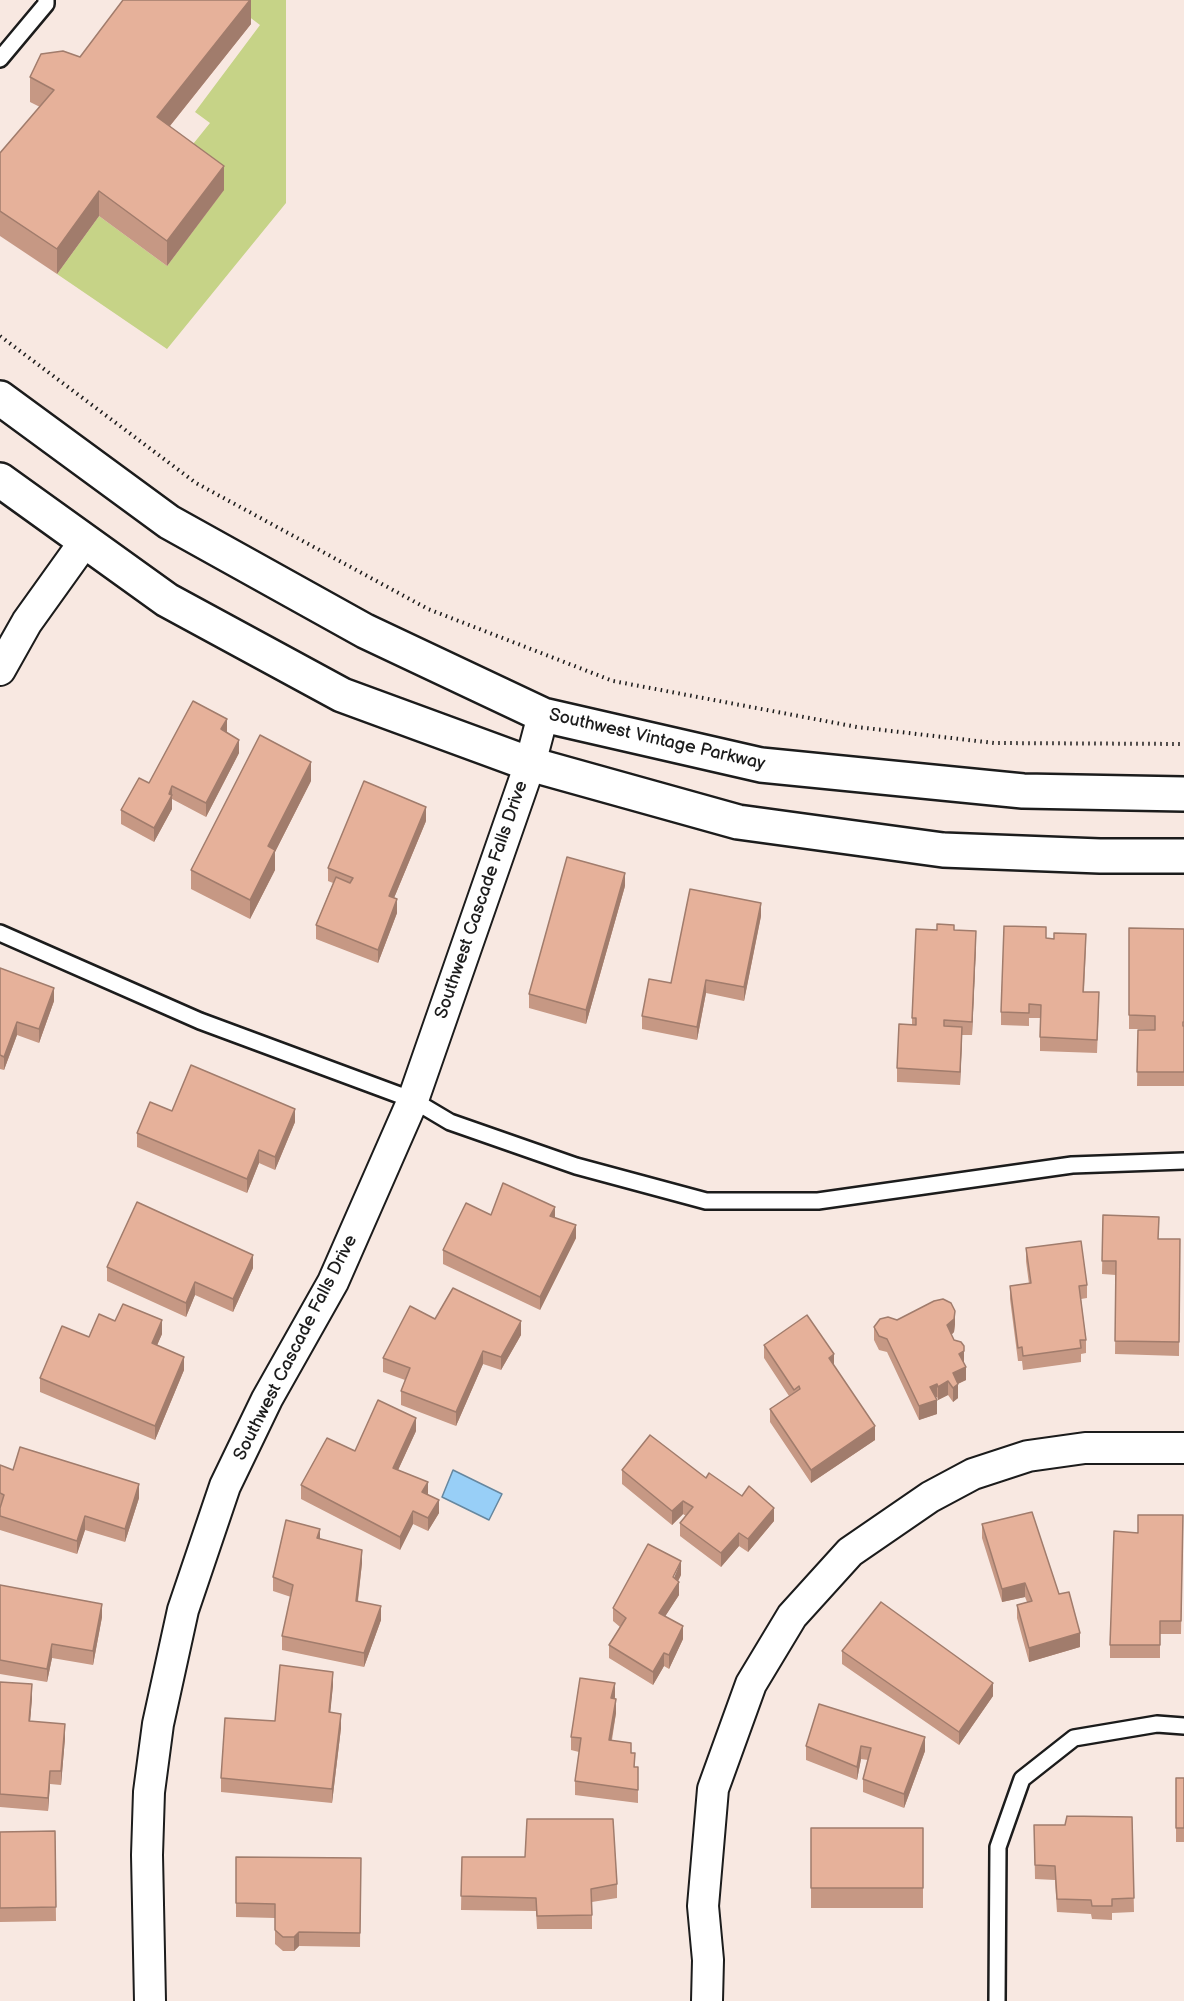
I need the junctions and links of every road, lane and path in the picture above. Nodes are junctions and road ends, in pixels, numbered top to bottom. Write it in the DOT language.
graph roads {
  1 [pos="46,0"];
  2 [pos="0,58"];
  3 [pos="0,336"];
  4 [pos="0,398"];
  5 [pos="0,480"];
  6 [pos="85,541"];
  7 [pos="0,670"];
  8 [pos="543,715"];
  9 [pos="1184,744"];
  10 [pos="530,764"];
  11 [pos="1184,794"];
  12 [pos="1184,856"];
  13 [pos="0,933"];
  14 [pos="413,1100"];
  15 [pos="1184,1161"];
  16 [pos="1184,1448"];
  17 [pos="1184,1726"];
  18 [pos="150,2001"];
  19 [pos="707,2001"];
  20 [pos="996,2001"];
  1 -- 2 [label="lane"];
  3 -- 9 [label="path"];
  4 -- 8 [label="street, Southwest Vintage Parkway"];
  5 -- 6 [label="street"];
  6 -- 7 [label="street"];
  6 -- 10 [label="street"];
  8 -- 10 [label="street, Southwest Cascade Falls Drive"];
  8 -- 11 [label="street, Southwest Vintage Parkway"];
  10 -- 12 [label="street"];
  10 -- 14 [label="street, Southwest Cascade Falls Drive"];
  13 -- 14 [label="lane"];
  14 -- 15 [label="lane"];
  14 -- 18 [label="street, Southwest Cascade Falls Drive"];
  16 -- 19 [label="street"];
  17 -- 20 [label="lane"];
}
